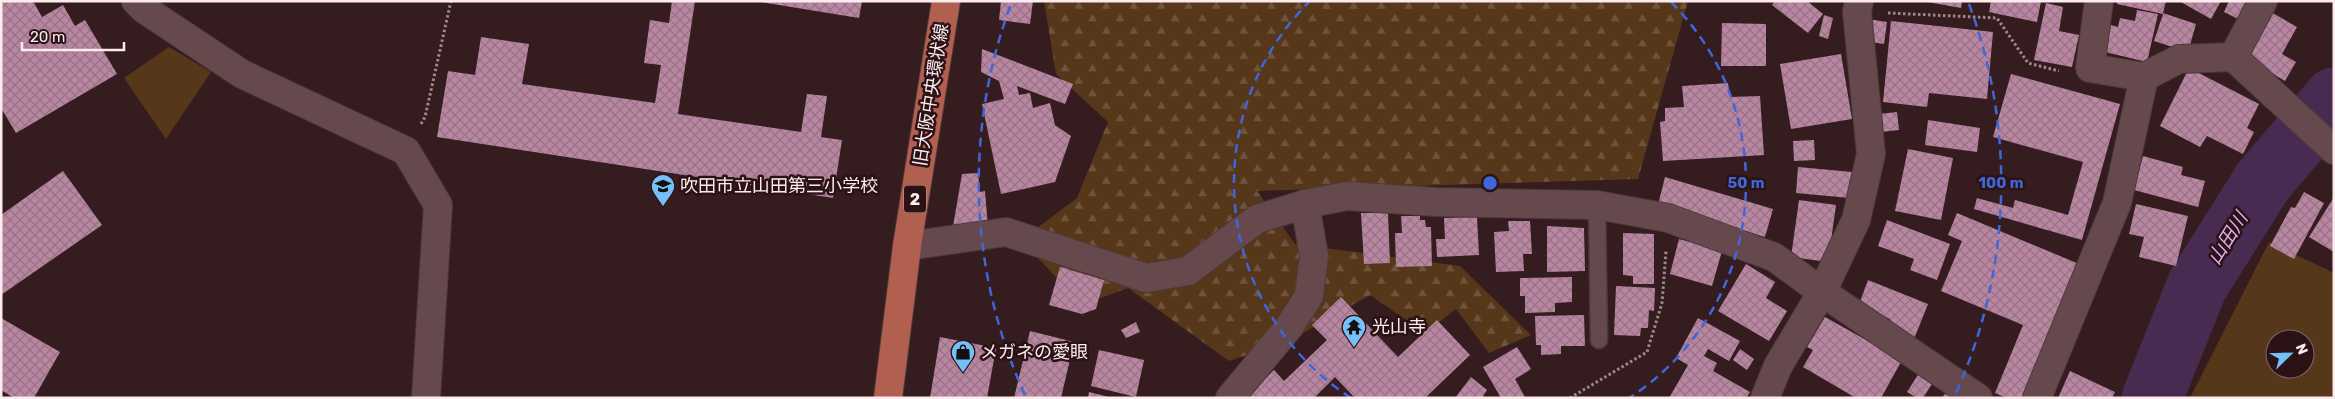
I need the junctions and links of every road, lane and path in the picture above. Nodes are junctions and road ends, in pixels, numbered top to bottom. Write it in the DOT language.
graph roads {
  1 [pos="136,1"];
  2 [pos="451,1"];
  3 [pos="946,1"];
  4 [pos="2100,1"];
  5 [pos="2263,1"];
  6 [pos="1858,7"];
  7 [pos="2233,57"];
  8 [pos="2090,68"];
  9 [pos="2144,77"];
  10 [pos="2334,150"];
  11 [pos="406,151"];
  12 [pos="1306,204"];
  13 [pos="1597,205"];
  14 [pos="1668,218"];
  15 [pos="907,246"];
  16 [pos="1822,292"];
  17 [pos="1599,340"];
  18 [pos="426,398"];
  19 [pos="888,398"];
  20 [pos="1230,398"];
  21 [pos="1570,398"];
  22 [pos="1765,398"];
  23 [pos="1978,398"];
  24 [pos="2038,398"];
  1 -- 11 [label="street"];
  2 -- 11 [label="path"];
  3 -- 15 [label="main road, 旧大阪中央環状線 / 2"];
  4 -- 8 [label="street"];
  5 -- 7 [label="street"];
  6 -- 8 [label="path"];
  6 -- 16 [label="street"];
  7 -- 9 [label="street"];
  7 -- 10 [label="street"];
  8 -- 9 [label="street"];
  9 -- 24 [label="street"];
  11 -- 18 [label="street"];
  12 -- 13 [label="street"];
  12 -- 15 [label="street"];
  12 -- 20 [label="street"];
  13 -- 14 [label="street"];
  13 -- 17 [label="lane"];
  14 -- 16 [label="street"];
  14 -- 21 [label="path"];
  15 -- 19 [label="main road, 旧大阪中央環状線 / 2"];
  16 -- 22 [label="street"];
  16 -- 23 [label="street"];
}
